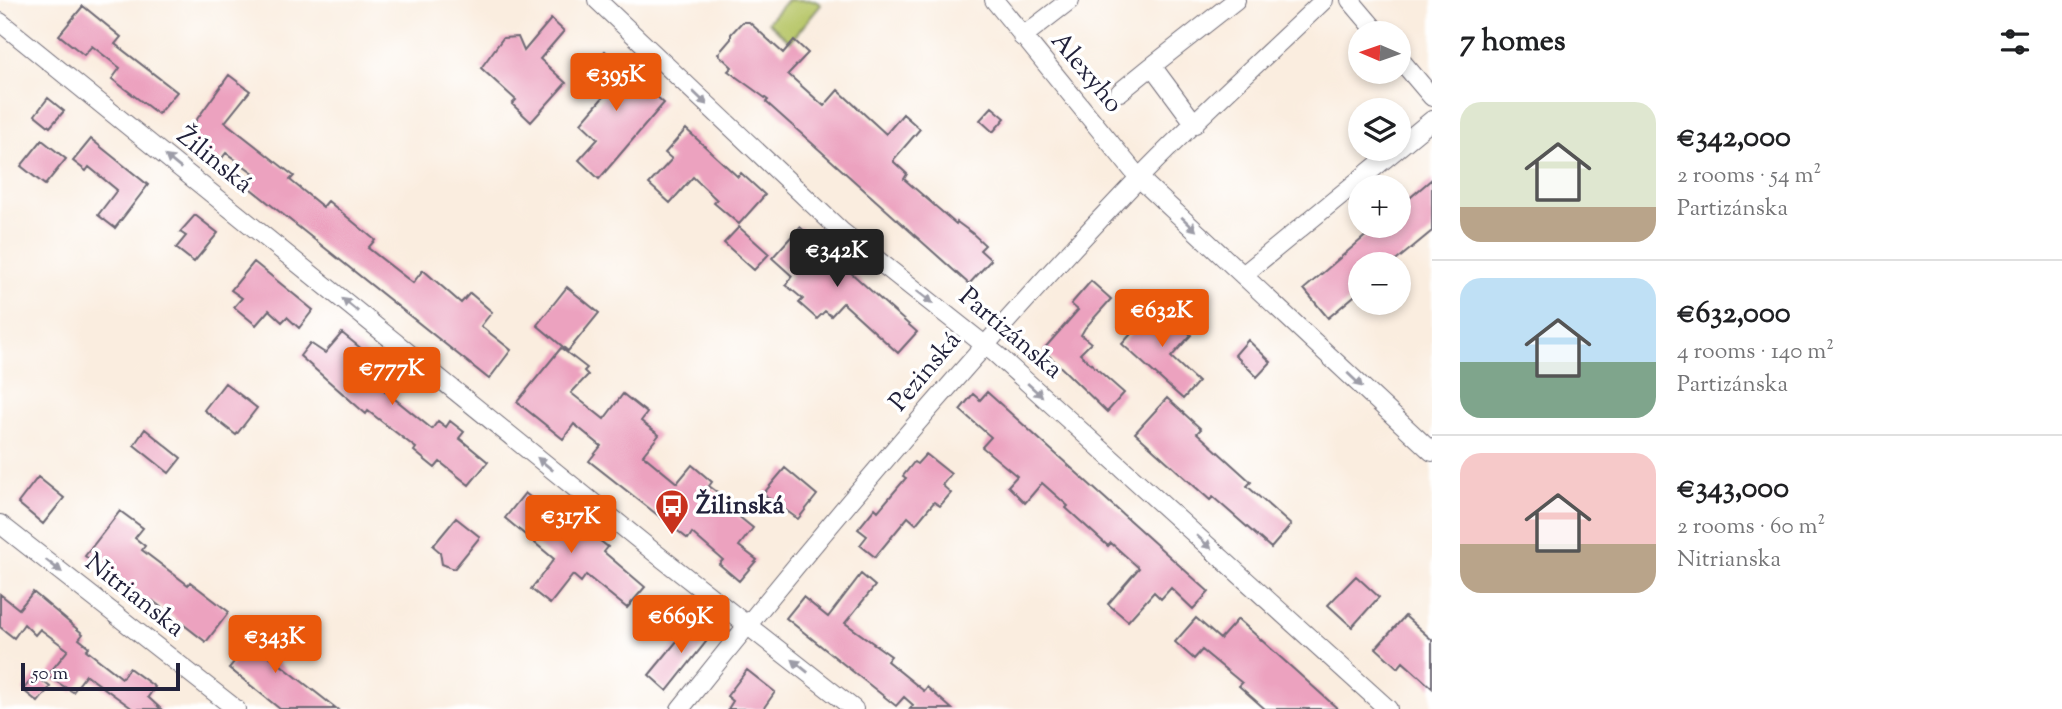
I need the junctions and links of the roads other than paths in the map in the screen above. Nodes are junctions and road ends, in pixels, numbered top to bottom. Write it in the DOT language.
graph roads {
  1 [pos="597,0"];
  2 [pos="994,0"];
  3 [pos="1070,0"];
  4 [pos="1236,0"];
  5 [pos="1324,0"];
  6 [pos="1350,0"];
  7 [pos="1368,21"];
  8 [pos="0,22"];
  9 [pos="1022,37"];
  10 [pos="1152,66"];
  11 [pos="1411,72"];
  12 [pos="1120,92"];
  13 [pos="1432,97"];
  14 [pos="1432,120"];
  15 [pos="1195,124"];
  16 [pos="1411,137"];
  17 [pos="1382,161"];
  18 [pos="1139,178"];
  19 [pos="1243,275"];
  20 [pos="985,344"];
  21 [pos="1432,452"];
  22 [pos="0,524"];
  23 [pos="747,624"];
  24 [pos="236,709"];
  25 [pos="680,709"];
  26 [pos="853,709"];
  27 [pos="1388,709"];
  1 -- 20 [label="street, Partizánska, one-way"];
  2 -- 9 [label="street, Alexyho"];
  3 -- 9 [label="street"];
  4 -- 10 [label="street"];
  5 -- 15 [label="street, Pezinská"];
  6 -- 7 [label="street"];
  23 -- 8 [label="street, Žilinská, one-way"];
  9 -- 18 [label="street, Alexyho"];
  10 -- 12 [label="street"];
  10 -- 15 [label="street"];
  11 -- 13 [label="street"];
  14 -- 16 [label="street"];
  15 -- 18 [label="street, Pezinská"];
  17 -- 19 [label="street"];
  18 -- 19 [label="street, Alexyho, one-way"];
  18 -- 20 [label="street, Pezinská"];
  19 -- 21 [label="street, Alexyho, one-way"];
  20 -- 23 [label="street, Pezinská"];
  20 -- 27 [label="street, Partizánska, one-way"];
  22 -- 24 [label="street, Nitrianska, one-way"];
  23 -- 25 [label="street, Pezinská"];
  26 -- 23 [label="street, Žilinská, one-way"];
}
